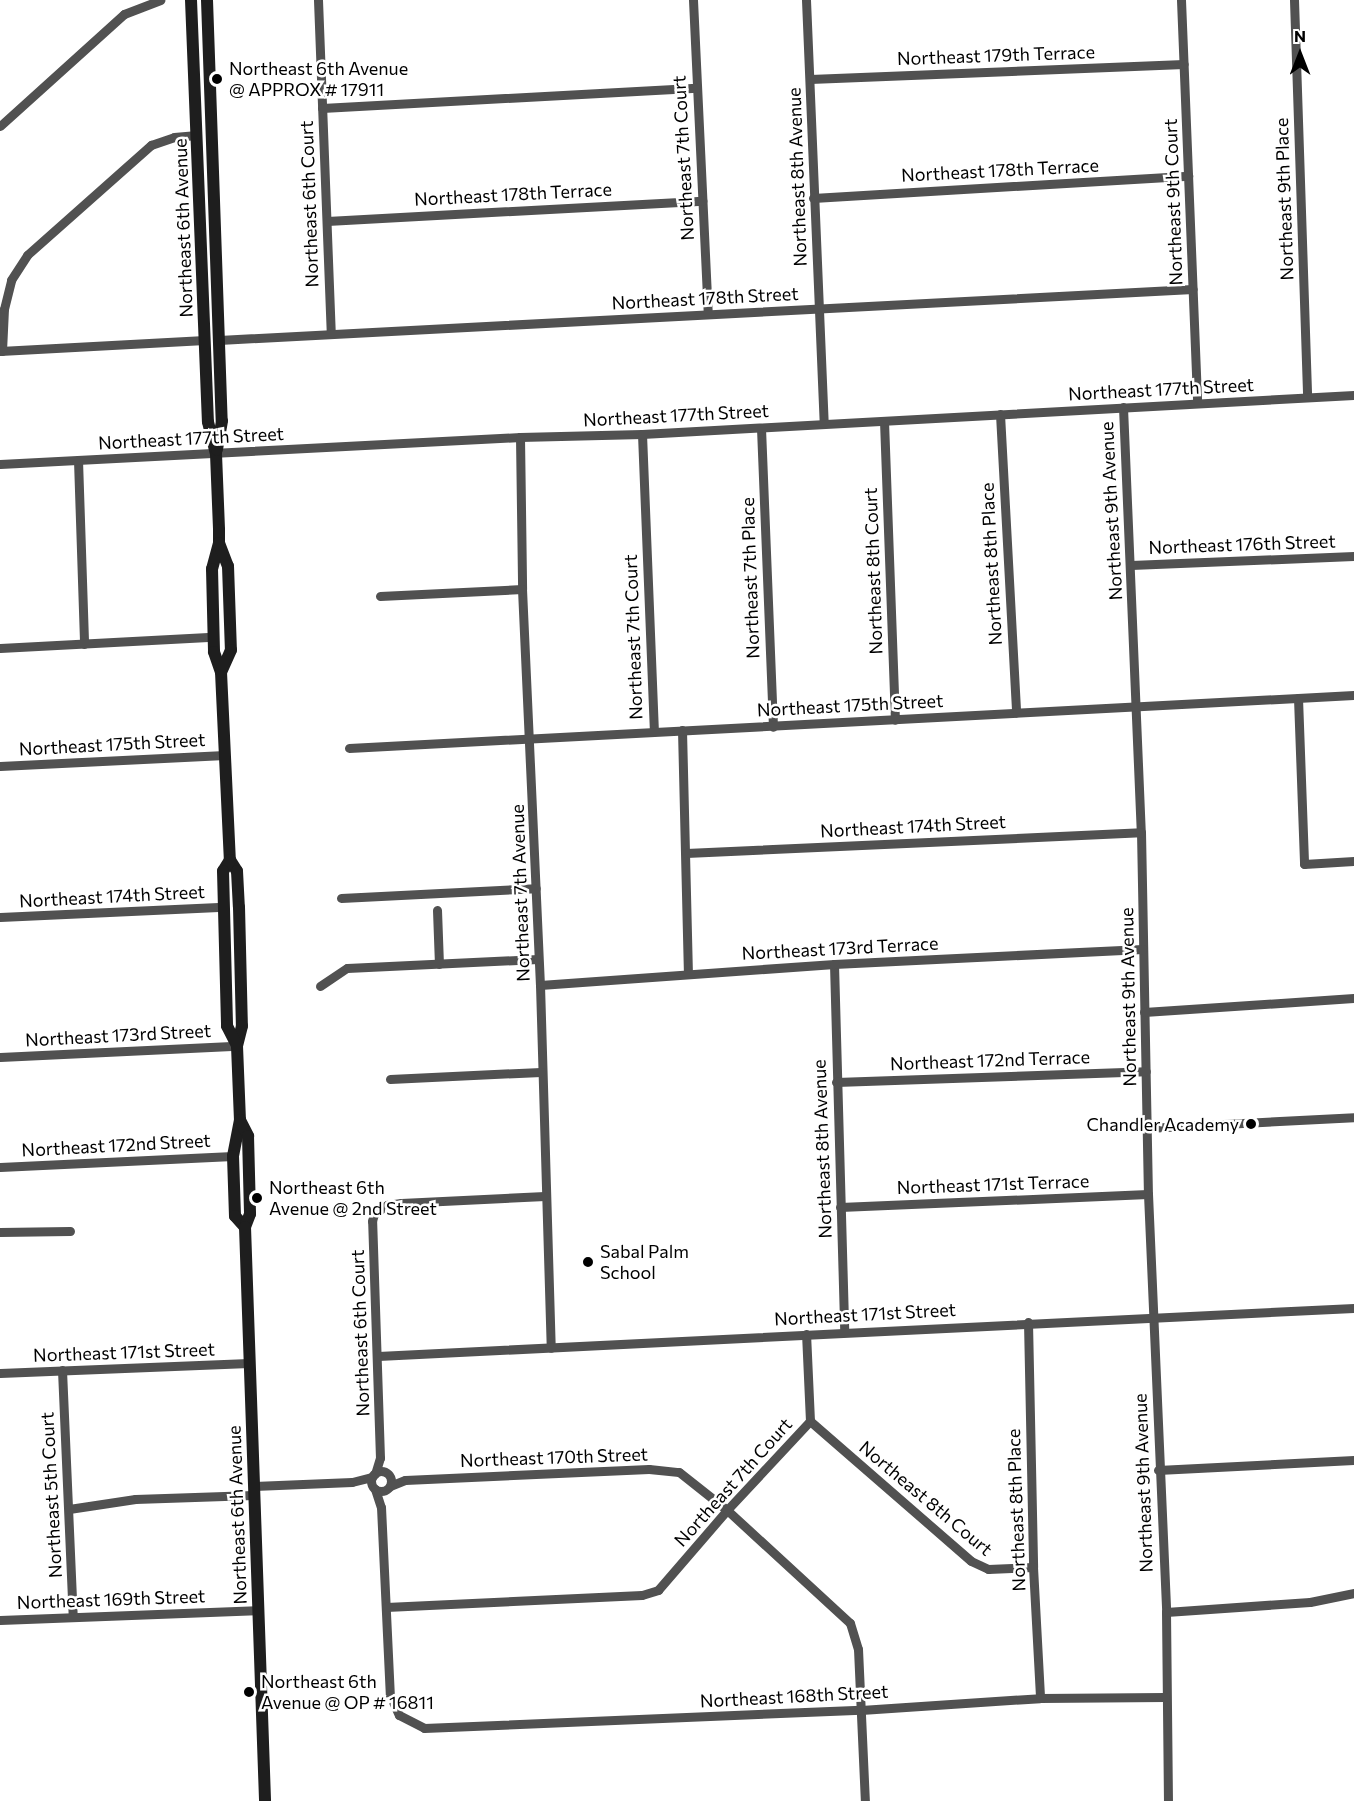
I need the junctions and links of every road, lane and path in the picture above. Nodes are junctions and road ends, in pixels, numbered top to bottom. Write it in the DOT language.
graph roads {
  1 [pos="160,0"];
  2 [pos="191,0"];
  3 [pos="207,0"];
  4 [pos="318,0"];
  5 [pos="693,0"];
  6 [pos="806,0"];
  7 [pos="1181,0"];
  8 [pos="1293,0"];
  9 [pos="1184,64"];
  10 [pos="810,79"];
  11 [pos="696,88"];
  12 [pos="322,108"];
  13 [pos="0,126"];
  14 [pos="197,135"];
  15 [pos="1188,176"];
  16 [pos="813,198"];
  17 [pos="702,201"];
  18 [pos="327,221"];
  19 [pos="1193,289"];
  20 [pos="821,310"];
  21 [pos="708,313"];
  22 [pos="331,334"];
  23 [pos="205,340"];
  24 [pos="219,340"];
  25 [pos="1,351"];
  26 [pos="1354,394"];
  27 [pos="1307,397"];
  28 [pos="1197,403"];
  29 [pos="1123,407"];
  30 [pos="1000,414"];
  31 [pos="884,421"];
  32 [pos="824,424"];
  33 [pos="761,428"];
  34 [pos="642,434"];
  35 [pos="520,437"];
  36 [pos="216,454"];
  37 [pos="78,460"];
  38 [pos="0,465"];
  39 [pos="219,543"];
  40 [pos="1354,556"];
  41 [pos="1131,565"];
  42 [pos="522,589"];
  43 [pos="380,596"];
  44 [pos="213,637"];
  45 [pos="84,644"];
  46 [pos="0,648"];
  47 [pos="221,672"];
  48 [pos="1354,695"];
  49 [pos="1298,698"];
  50 [pos="1134,706"];
  51 [pos="1016,712"];
  52 [pos="895,720"];
  53 [pos="773,727"];
  54 [pos="682,730"];
  55 [pos="654,731"];
  56 [pos="530,739"];
  57 [pos="348,748"];
  58 [pos="225,755"];
  59 [pos="0,766"];
  60 [pos="1141,832"];
  61 [pos="686,853"];
  62 [pos="230,860"];
  63 [pos="1354,861"];
  64 [pos="536,888"];
  65 [pos="342,898"];
  66 [pos="224,907"];
  67 [pos="437,909"];
  68 [pos="0,917"];
  69 [pos="1143,950"];
  70 [pos="538,959"];
  71 [pos="439,964"];
  72 [pos="834,964"];
  73 [pos="688,974"];
  74 [pos="540,985"];
  75 [pos="320,986"];
  76 [pos="1354,998"];
  77 [pos="1144,1012"];
  78 [pos="237,1046"];
  79 [pos="0,1057"];
  80 [pos="1146,1071"];
  81 [pos="541,1072"];
  82 [pos="390,1079"];
  83 [pos="836,1082"];
  84 [pos="1354,1118"];
  85 [pos="240,1120"];
  86 [pos="1147,1128"];
  87 [pos="233,1156"];
  88 [pos="0,1167"];
  89 [pos="1148,1194"];
  90 [pos="545,1196"];
  91 [pos="840,1207"];
  92 [pos="245,1227"];
  93 [pos="69,1231"];
  94 [pos="0,1232"];
  95 [pos="1354,1308"];
  96 [pos="1154,1317"];
  97 [pos="1028,1322"];
  98 [pos="844,1332"];
  99 [pos="806,1334"];
  100 [pos="551,1348"];
  101 [pos="378,1356"];
  102 [pos="249,1363"];
  103 [pos="62,1370"];
  104 [pos="0,1373"];
  105 [pos="810,1422"];
  106 [pos="380,1458"];
  107 [pos="1354,1460"];
  108 [pos="1158,1470"];
  109 [pos="374,1481"];
  110 [pos="388,1481"];
  111 [pos="254,1490"];
  112 [pos="381,1507"];
  113 [pos="69,1509"];
  114 [pos="727,1510"];
  115 [pos="1033,1567"];
  116 [pos="1354,1593"];
  117 [pos="386,1607"];
  118 [pos="259,1610"];
  119 [pos="1166,1612"];
  120 [pos="73,1617"];
  121 [pos="0,1620"];
  122 [pos="1165,1697"];
  123 [pos="1040,1698"];
  124 [pos="861,1710"];
  125 [pos="265,1801"];
  126 [pos="865,1801"];
  127 [pos="1168,1801"];
  1 -- 13 [label="street"];
  2 -- 14 [label="main road, Northeast 6th Avenue"];
  3 -- 24 [label="main road, Northeast 6th Avenue"];
  4 -- 12 [label="street, Northeast 6th Court"];
  5 -- 11 [label="street, Northeast 7th Court"];
  6 -- 10 [label="street, Northeast 8th Avenue"];
  7 -- 9 [label="street, Northeast 9th Court"];
  8 -- 27 [label="street, Northeast 9th Place"];
  9 -- 10 [label="street, Northeast 179th Terrace"];
  9 -- 15 [label="street, Northeast 9th Court"];
  10 -- 16 [label="street, Northeast 8th Avenue"];
  11 -- 12 [label="street"];
  11 -- 17 [label="street, Northeast 7th Court"];
  12 -- 18 [label="street, Northeast 6th Court"];
  14 -- 23 [label="main road, Northeast 6th Avenue"];
  14 -- 25 [label="street"];
  15 -- 16 [label="street, Northeast 178th Terrace"];
  15 -- 19 [label="street, Northeast 9th Court"];
  16 -- 20 [label="street, Northeast 8th Avenue"];
  17 -- 18 [label="street, Northeast 178th Terrace"];
  17 -- 21 [label="street, Northeast 7th Court"];
  18 -- 22 [label="street, Northeast 6th Court"];
  19 -- 20 [label="street, Northeast 178th Street"];
  19 -- 28 [label="street, Northeast 9th Court"];
  20 -- 21 [label="street, Northeast 178th Street"];
  20 -- 32 [label="street, Northeast 8th Avenue"];
  21 -- 22 [label="street, Northeast 178th Street"];
  22 -- 24 [label="street, Northeast 178th Street"];
  23 -- 25 [label="street"];
  23 -- 36 [label="main road, Northeast 6th Avenue"];
  24 -- 36 [label="main road, Northeast 6th Avenue"];
  26 -- 27 [label="street, Northeast 177th Street"];
  27 -- 28 [label="street, Northeast 177th Street"];
  28 -- 29 [label="street, Northeast 177th Street"];
  29 -- 30 [label="street, Northeast 177th Street"];
  29 -- 41 [label="street, Northeast 9th Avenue"];
  30 -- 31 [label="street, Northeast 177th Street"];
  30 -- 51 [label="street, Northeast 8th Place"];
  31 -- 32 [label="street, Northeast 177th Street"];
  31 -- 52 [label="street, Northeast 8th Court"];
  32 -- 33 [label="street, Northeast 177th Street"];
  33 -- 34 [label="street, Northeast 177th Street"];
  33 -- 53 [label="street, Northeast 7th Place"];
  34 -- 35 [label="street, Northeast 177th Street"];
  34 -- 55 [label="street, Northeast 7th Court"];
  35 -- 36 [label="street, Northeast 177th Street"];
  35 -- 42 [label="street, Northeast 7th Avenue"];
  36 -- 37 [label="street, Northeast 177th Street"];
  36 -- 39 [label="main road, Northeast 6th Avenue"];
  37 -- 38 [label="street, Northeast 177th Street"];
  37 -- 45 [label="street"];
  39 -- 44 [label="main road, Northeast 6th Avenue"];
  39 -- 47 [label="main road, Northeast 6th Avenue"];
  40 -- 41 [label="street, Northeast 176th Street"];
  41 -- 50 [label="street, Northeast 9th Avenue"];
  42 -- 43 [label="street"];
  42 -- 56 [label="street, Northeast 7th Avenue"];
  44 -- 45 [label="street"];
  44 -- 47 [label="main road, Northeast 6th Avenue"];
  45 -- 46 [label="street"];
  47 -- 58 [label="main road, Northeast 6th Avenue"];
  48 -- 49 [label="street, Northeast 175th Street"];
  49 -- 50 [label="street, Northeast 175th Street"];
  49 -- 63 [label="street"];
  50 -- 51 [label="street, Northeast 175th Street"];
  50 -- 60 [label="street, Northeast 9th Avenue"];
  51 -- 52 [label="street, Northeast 175th Street"];
  52 -- 53 [label="street, Northeast 175th Street"];
  53 -- 54 [label="street, Northeast 175th Street"];
  54 -- 55 [label="street, Northeast 175th Street"];
  54 -- 61 [label="street"];
  55 -- 56 [label="street, Northeast 175th Street"];
  56 -- 57 [label="street, Northeast 175th Street"];
  56 -- 64 [label="street, Northeast 7th Avenue"];
  58 -- 59 [label="street, Northeast 175th Street"];
  58 -- 62 [label="main road, Northeast 6th Avenue"];
  60 -- 61 [label="street, Northeast 174th Street"];
  60 -- 69 [label="street, Northeast 9th Avenue"];
  61 -- 73 [label="street"];
  62 -- 66 [label="main road, Northeast 6th Avenue"];
  62 -- 78 [label="main road, Northeast 6th Avenue"];
  64 -- 65 [label="street"];
  64 -- 70 [label="street, Northeast 7th Avenue"];
  66 -- 68 [label="street, Northeast 174th Street"];
  66 -- 78 [label="main road, Northeast 6th Avenue"];
  67 -- 71 [label="street"];
  69 -- 72 [label="street, Northeast 173rd Terrace"];
  69 -- 77 [label="street, Northeast 9th Avenue"];
  70 -- 71 [label="street"];
  70 -- 74 [label="street, Northeast 7th Avenue"];
  71 -- 75 [label="street"];
  72 -- 73 [label="street, Northeast 173rd Terrace"];
  72 -- 83 [label="street, Northeast 8th Avenue"];
  73 -- 74 [label="street, Northeast 173rd Terrace"];
  74 -- 81 [label="street, Northeast 7th Avenue"];
  76 -- 77 [label="street"];
  77 -- 80 [label="street, Northeast 9th Avenue"];
  78 -- 79 [label="street, Northeast 173rd Street"];
  78 -- 85 [label="main road, Northeast 6th Avenue"];
  80 -- 83 [label="street, Northeast 172nd Terrace"];
  80 -- 86 [label="street, Northeast 9th Avenue"];
  81 -- 82 [label="street"];
  81 -- 90 [label="street, Northeast 7th Avenue"];
  83 -- 91 [label="street, Northeast 8th Avenue"];
  84 -- 86 [label="street"];
  85 -- 87 [label="main road, Northeast 6th Avenue"];
  85 -- 92 [label="main road, Northeast 6th Avenue"];
  86 -- 89 [label="street, Northeast 9th Avenue"];
  87 -- 88 [label="street, Northeast 172nd Street"];
  87 -- 92 [label="main road, Northeast 6th Avenue"];
  89 -- 91 [label="street, Northeast 171st Terrace"];
  89 -- 96 [label="street, Northeast 9th Avenue"];
  90 -- 100 [label="street, Northeast 7th Avenue"];
  90 -- 101 [label="street, Northeast 6th Court"];
  91 -- 98 [label="street, Northeast 8th Avenue"];
  92 -- 102 [label="main road, Northeast 6th Avenue"];
  93 -- 94 [label="street"];
  95 -- 96 [label="street, Northeast 171st Street"];
  96 -- 97 [label="street, Northeast 171st Street"];
  96 -- 108 [label="street, Northeast 9th Avenue"];
  97 -- 98 [label="street, Northeast 171st Street"];
  97 -- 115 [label="street, Northeast 8th Place"];
  98 -- 99 [label="street, Northeast 171st Street"];
  99 -- 100 [label="street, Northeast 171st Street"];
  99 -- 105 [label="street, Northeast 7th Court"];
  100 -- 101 [label="street, Northeast 171st Street"];
  101 -- 106 [label="street, Northeast 6th Court"];
  102 -- 103 [label="street, Northeast 171st Street"];
  102 -- 111 [label="main road, Northeast 6th Avenue"];
  103 -- 104 [label="street, Northeast 171st Street"];
  103 -- 113 [label="street, Northeast 5th Court"];
  105 -- 114 [label="street, Northeast 7th Court"];
  105 -- 115 [label="street, Northeast 8th Court"];
  106 -- 109 [label="street, Northeast 6th Court"];
  106 -- 110 [label="street, Northeast 6th Court"];
  107 -- 108 [label="street"];
  108 -- 119 [label="street, Northeast 9th Avenue"];
  109 -- 110 [label="street"];
  109 -- 110 [label="street"];
  109 -- 111 [label="street"];
  109 -- 112 [label="street"];
  110 -- 112 [label="street"];
  110 -- 114 [label="street, Northeast 170th Street"];
  111 -- 113 [label="street"];
  111 -- 118 [label="main road, Northeast 6th Avenue"];
  112 -- 117 [label="street"];
  113 -- 120 [label="street, Northeast 5th Court"];
  114 -- 117 [label="street, Northeast 7th Court"];
  114 -- 124 [label="street"];
  115 -- 123 [label="street, Northeast 8th Place"];
  116 -- 119 [label="street"];
  117 -- 124 [label="street, Northeast 168th Street"];
  118 -- 120 [label="street, Northeast 169th Street"];
  118 -- 125 [label="main road, Northeast 6th Avenue"];
  119 -- 122 [label="street, Northeast 9th Avenue"];
  120 -- 121 [label="street, Northeast 169th Street"];
  122 -- 123 [label="street, Northeast 168th Street"];
  122 -- 127 [label="street, Northeast 9th Avenue"];
  123 -- 124 [label="street, Northeast 168th Street"];
  124 -- 126 [label="street"];
}
